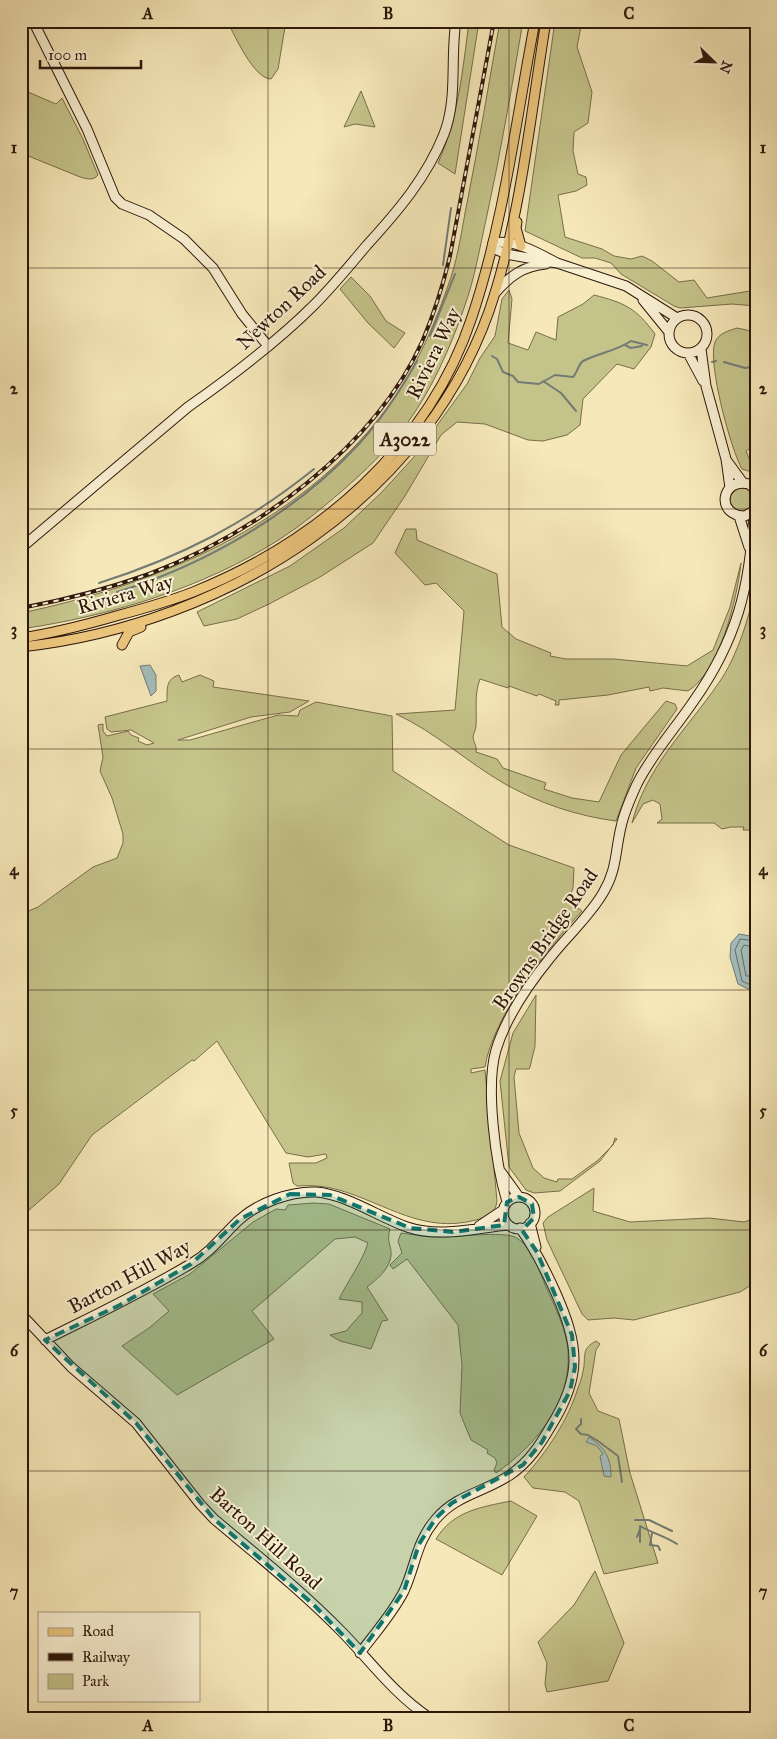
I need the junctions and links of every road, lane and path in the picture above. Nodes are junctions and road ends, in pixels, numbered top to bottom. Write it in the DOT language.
graph roads {
  1 [pos="33,21"];
  2 [pos="456,21"];
  3 [pos="535,21"];
  4 [pos="546,21"];
  5 [pos="538,74"];
  6 [pos="494,243"];
  7 [pos="509,243"];
  8 [pos="521,246"];
  9 [pos="506,254"];
  10 [pos="557,263"];
  11 [pos="495,293"];
  12 [pos="638,294"];
  13 [pos="677,318"];
  14 [pos="669,332"];
  15 [pos="268,346"];
  16 [pos="701,348"];
  17 [pos="688,353"];
  18 [pos="706,386"];
  19 [pos="726,459"];
  20 [pos="743,483"];
  21 [pos="730,488"];
  22 [pos="756,490"];
  23 [pos="755,510"];
  24 [pos="738,516"];
  25 [pos="21,548"];
  26 [pos="750,550"];
  27 [pos="182,608"];
  28 [pos="21,638"];
  29 [pos="122,645"];
  30 [pos="21,648"];
  31 [pos="500,1170"];
  32 [pos="519,1197"];
  33 [pos="505,1206"];
  34 [pos="530,1223"];
  35 [pos="508,1225"];
  36 [pos="520,1228"];
  37 [pos="474,1229"];
  38 [pos="537,1252"];
  39 [pos="21,1314"];
  40 [pos="45,1340"];
  41 [pos="360,1653"];
  42 [pos="430,1718"];
  1 -- 15 [label="street"];
  2 -- 15 [label="street, Newton Road"];
  3 -- 6 [label="main road, Riviera Way / A3022"];
  4 -- 5 [label="main road, Riviera Way / A3022"];
  5 -- 7 [label="main road, Riviera Way / A3022"];
  5 -- 8 [label="main road, Riviera Way"];
  6 -- 7 [label="street, Browns Bridge Road"];
  6 -- 9 [label="street"];
  6 -- 28 [label="main road, Riviera Way / A3022"];
  7 -- 8 [label="street, Browns Bridge Road"];
  7 -- 9 [label="main road, Riviera Way / A3022"];
  8 -- 10 [label="street, Browns Bridge Road"];
  9 -- 10 [label="street, Browns Bridge Road"];
  9 -- 11 [label="main road, Riviera Way / A3022"];
  10 -- 11 [label="street, Browns Bridge Road"];
  10 -- 12 [label="street, Browns Bridge Road"];
  11 -- 27 [label="main road, Riviera Way / A3022"];
  12 -- 13 [label="street, Browns Bridge Road"];
  12 -- 14 [label="street, Browns Bridge Road"];
  13 -- 14 [label="street"];
  13 -- 16 [label="street, Browns Bridge Road"];
  14 -- 17 [label="street, Browns Bridge Road"];
  15 -- 25 [label="street, Newton Road"];
  16 -- 17 [label="street"];
  16 -- 18 [label="street, Browns Bridge Road"];
  17 -- 18 [label="street, Browns Bridge Road"];
  18 -- 19 [label="street, Browns Bridge Road"];
  19 -- 20 [label="street, Browns Bridge Road"];
  19 -- 21 [label="street, Browns Bridge Road"];
  20 -- 21 [label="street"];
  20 -- 22 [label="street, Browns Bridge Road"];
  21 -- 24 [label="street, Browns Bridge Road"];
  23 -- 24 [label="street, Browns Bridge Road"];
  23 -- 26 [label="street, Browns Bridge Road"];
  24 -- 26 [label="street, Browns Bridge Road"];
  26 -- 31 [label="street, Browns Bridge Road"];
  27 -- 29 [label="main road"];
  27 -- 30 [label="main road, Riviera Way / A3022"];
  31 -- 32 [label="street, Browns Bridge Road"];
  31 -- 33 [label="street, Browns Bridge Road"];
  32 -- 33 [label="street"];
  32 -- 34 [label="street"];
  33 -- 35 [label="street"];
  33 -- 37 [label="street, Barton Hill Way"];
  34 -- 36 [label="street"];
  34 -- 38 [label="street"];
  35 -- 36 [label="street"];
  35 -- 37 [label="street, Barton Hill Way"];
  36 -- 38 [label="street"];
  37 -- 40 [label="street, Barton Hill Way"];
  38 -- 41 [label="street"];
  39 -- 40 [label="street, Barton Hill Road"];
  40 -- 41 [label="street, Barton Hill Road"];
  41 -- 42 [label="street, Barton Hill Road"];
}
